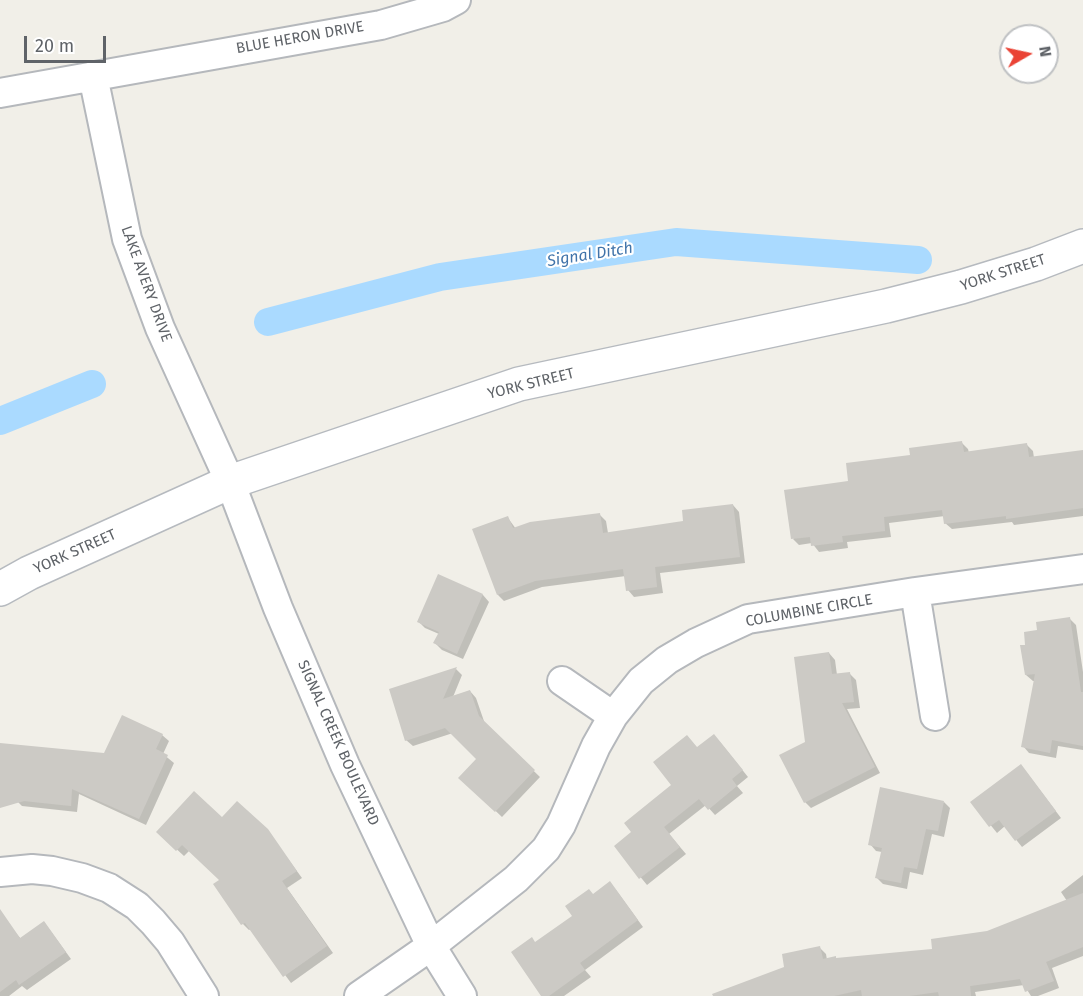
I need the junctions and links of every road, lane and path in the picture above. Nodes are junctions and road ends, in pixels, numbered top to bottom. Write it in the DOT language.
graph roads {
  1 [pos="456,0"];
  2 [pos="93,76"];
  3 [pos="0,93"];
  4 [pos="1083,246"];
  5 [pos="231,482"];
  6 [pos="1083,569"];
  7 [pos="0,589"];
  8 [pos="915,592"];
  9 [pos="562,681"];
  10 [pos="613,716"];
  11 [pos="935,716"];
  12 [pos="0,872"];
  13 [pos="431,946"];
  14 [pos="204,996"];
  15 [pos="359,996"];
  16 [pos="462,996"];
  1 -- 2 [label="street, BLUE HERON DRIVE"];
  2 -- 3 [label="street, BLUE HERON DRIVE"];
  2 -- 5 [label="street, LAKE AVERY DRIVE"];
  4 -- 5 [label="street, YORK STREET"];
  5 -- 7 [label="street, YORK STREET"];
  5 -- 13 [label="street, SIGNAL CREEK BOULEVARD"];
  6 -- 8 [label="street, COLUMBINE CIRCLE"];
  8 -- 10 [label="street, COLUMBINE CIRCLE"];
  8 -- 11 [label="street"];
  9 -- 10 [label="street"];
  10 -- 13 [label="street, COLUMBINE CIRCLE"];
  12 -- 14 [label="street"];
  13 -- 15 [label="street, COLUMBINE CIRCLE"];
  13 -- 16 [label="street, SIGNAL CREEK BOULEVARD"];
}
